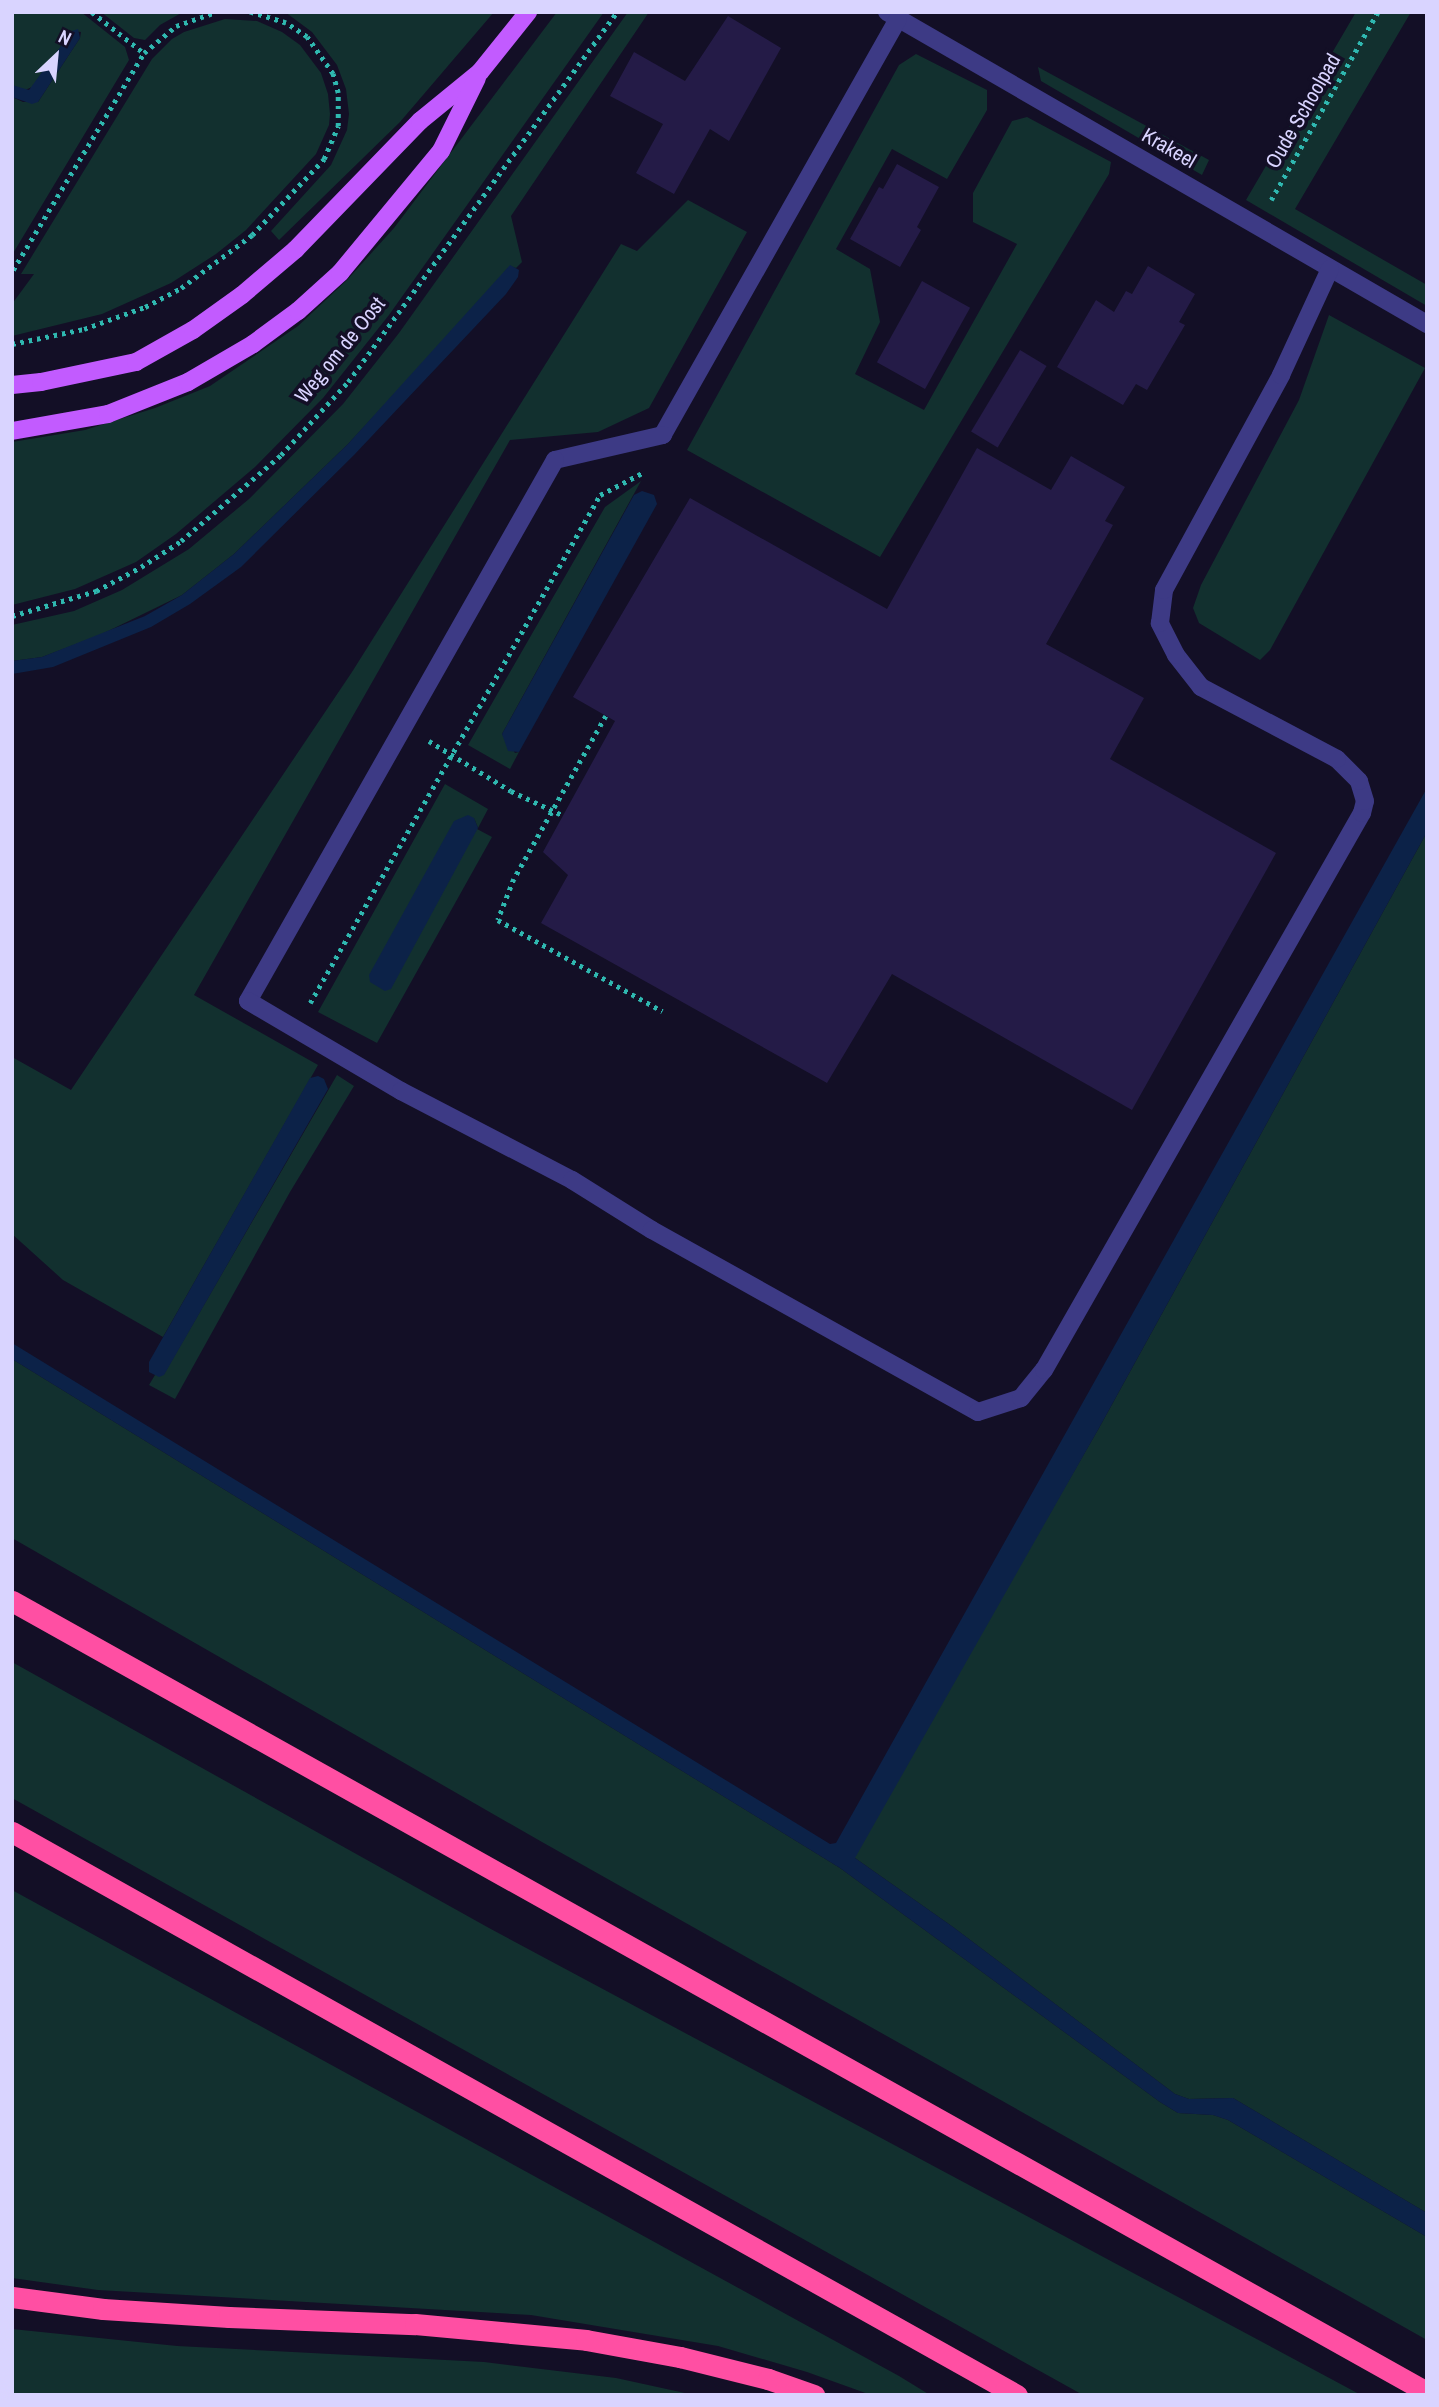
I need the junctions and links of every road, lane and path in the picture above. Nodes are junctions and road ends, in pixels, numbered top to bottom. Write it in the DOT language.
graph roads {
  1 [pos="92,12"];
  2 [pos="216,12"];
  3 [pos="250,12"];
  4 [pos="528,12"];
  5 [pos="617,12"];
  6 [pos="1378,12"];
  7 [pos="892,15"];
  8 [pos="144,53"];
  9 [pos="480,72"];
  10 [pos="1257,225"];
  11 [pos="1330,269"];
  12 [pos="13,270"];
  13 [pos="1427,324"];
  14 [pos="12,344"];
  15 [pos="12,385"];
  16 [pos="12,431"];
  17 [pos="663,435"];
  18 [pos="12,616"];
  19 [pos="606,716"];
  20 [pos="406,727"];
  21 [pos="453,756"];
  22 [pos="552,809"];
  23 [pos="562,815"];
  24 [pos="662,1011"];
  25 [pos="304,1012"];
  26 [pos="12,1601"];
  27 [pos="12,1832"];
  28 [pos="12,2297"];
  29 [pos="1427,2392"];
  30 [pos="814,2395"];
  31 [pos="1017,2395"];
  1 -- 8 [label="path"];
  2 -- 8 [label="path"];
  3 -- 14 [label="path"];
  4 -- 9 [label="main road"];
  5 -- 18 [label="path, Weg om de Oost"];
  6 -- 10 [label="path, Oude Schoolpad"];
  7 -- 10 [label="street, Krakeel"];
  7 -- 17 [label="street"];
  8 -- 12 [label="path"];
  9 -- 15 [label="main road"];
  9 -- 16 [label="main road"];
  10 -- 11 [label="street, Krakeel"];
  11 -- 13 [label="street, Krakeel"];
  11 -- 20 [label="street"];
  17 -- 20 [label="street"];
  17 -- 21 [label="path"];
  19 -- 22 [label="path"];
  20 -- 21 [label="path"];
  21 -- 22 [label="path"];
  21 -- 25 [label="path"];
  22 -- 23 [label="path"];
  22 -- 24 [label="path"];
  26 -- 29 [label="highway"];
  27 -- 31 [label="highway"];
  28 -- 30 [label="highway"];
}
